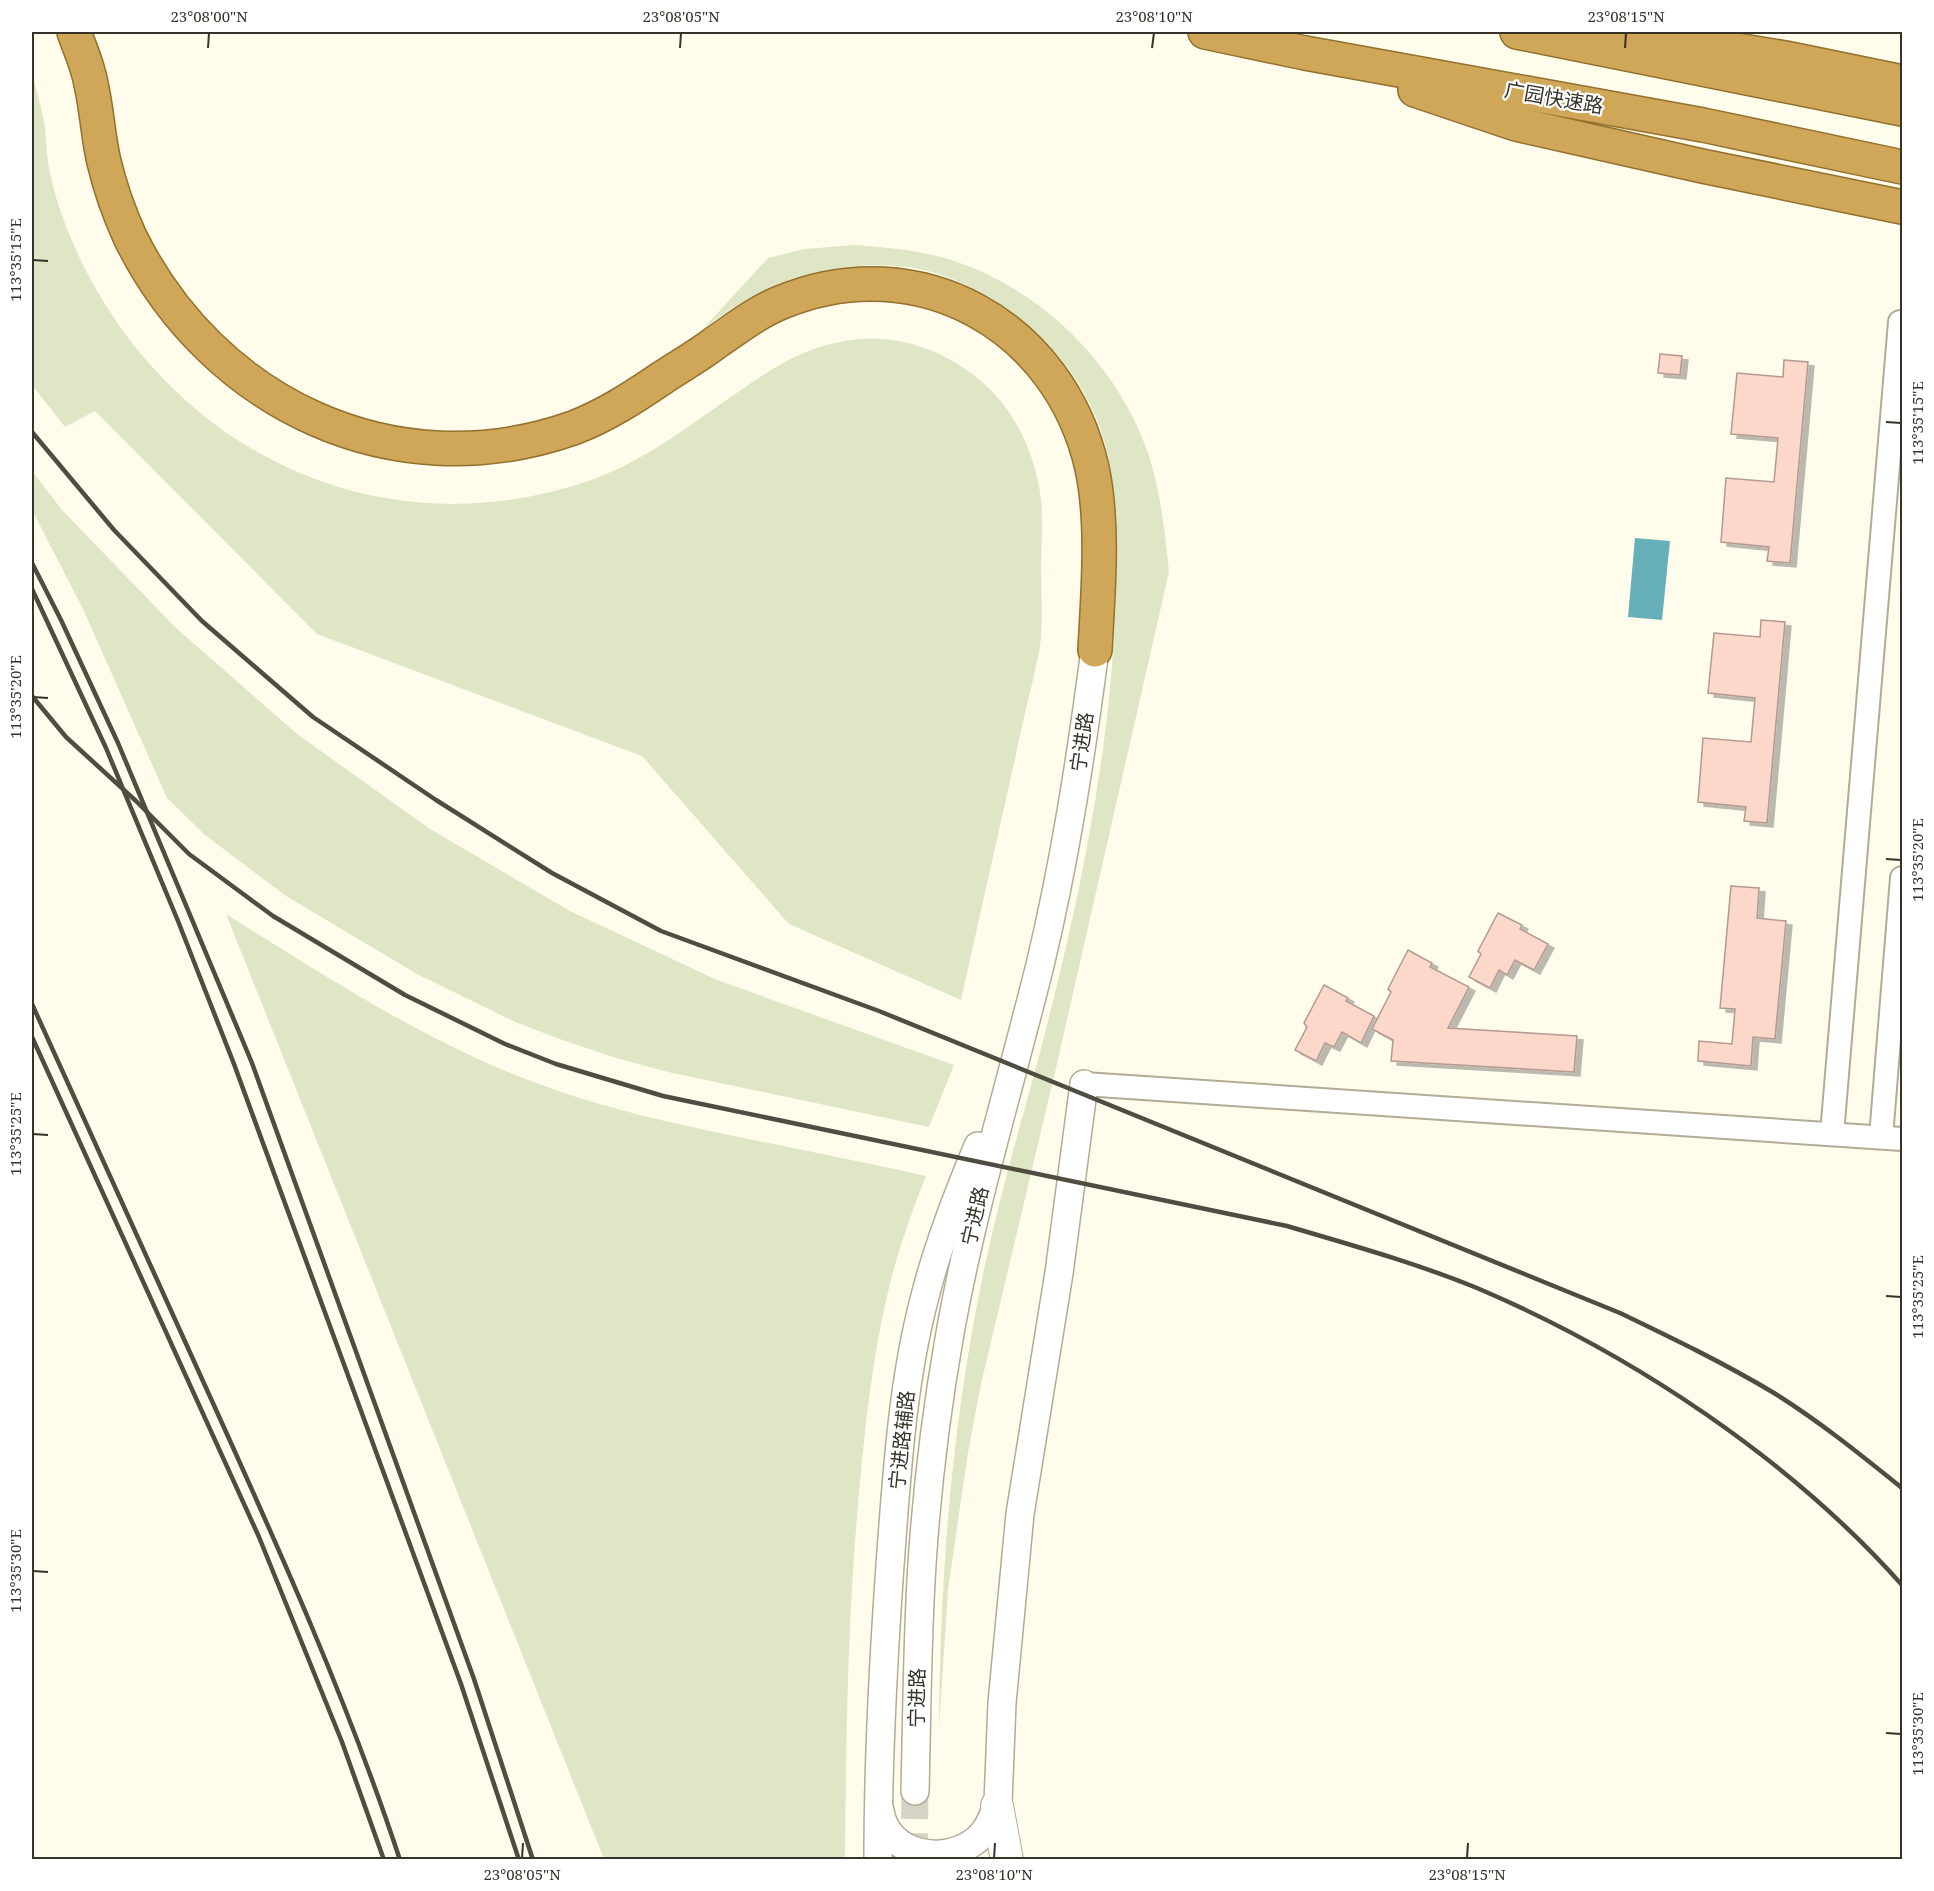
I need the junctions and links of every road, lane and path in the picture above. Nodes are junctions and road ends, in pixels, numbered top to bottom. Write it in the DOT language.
graph roads {
  1 [pos="74,32"];
  2 [pos="1205,32"];
  3 [pos="1517,32"];
  4 [pos="1629,32"];
  5 [pos="1305,53"];
  6 [pos="1902,82"];
  7 [pos="1902,109"];
  8 [pos="1902,167"];
  9 [pos="1902,207"];
  10 [pos="1902,323"];
  11 [pos="1095,650"];
  12 [pos="1902,878"];
  13 [pos="1021,1039"];
  14 [pos="1084,1084"];
  15 [pos="1832,1134"];
  16 [pos="1892,1138"];
  17 [pos="915,1791"];
  18 [pos="878,1801"];
  19 [pos="997,1806"];
  20 [pos="878,1860"];
  21 [pos="996,1860"];
  22 [pos="1007,1860"];
  1 -- 11 [label="highway"];
  2 -- 5 [label="highway, 广园快速路"];
  3 -- 7 [label="highway"];
  4 -- 6 [label="highway"];
  5 -- 8 [label="highway, 广园快速路"];
  5 -- 9 [label="highway"];
  10 -- 15 [label="street"];
  11 -- 13 [label="street, 宁进路"];
  12 -- 16 [label="street"];
  13 -- 17 [label="street, 宁进路"];
  13 -- 18 [label="street, 宁进路辅路"];
  14 -- 15 [label="street"];
  14 -- 19 [label="street"];
  15 -- 16 [label="street"];
  18 -- 19 [label="street"];
  18 -- 20 [label="street, 宁进路辅路"];
  19 -- 21 [label="street"];
  19 -- 22 [label="main road"];
}
